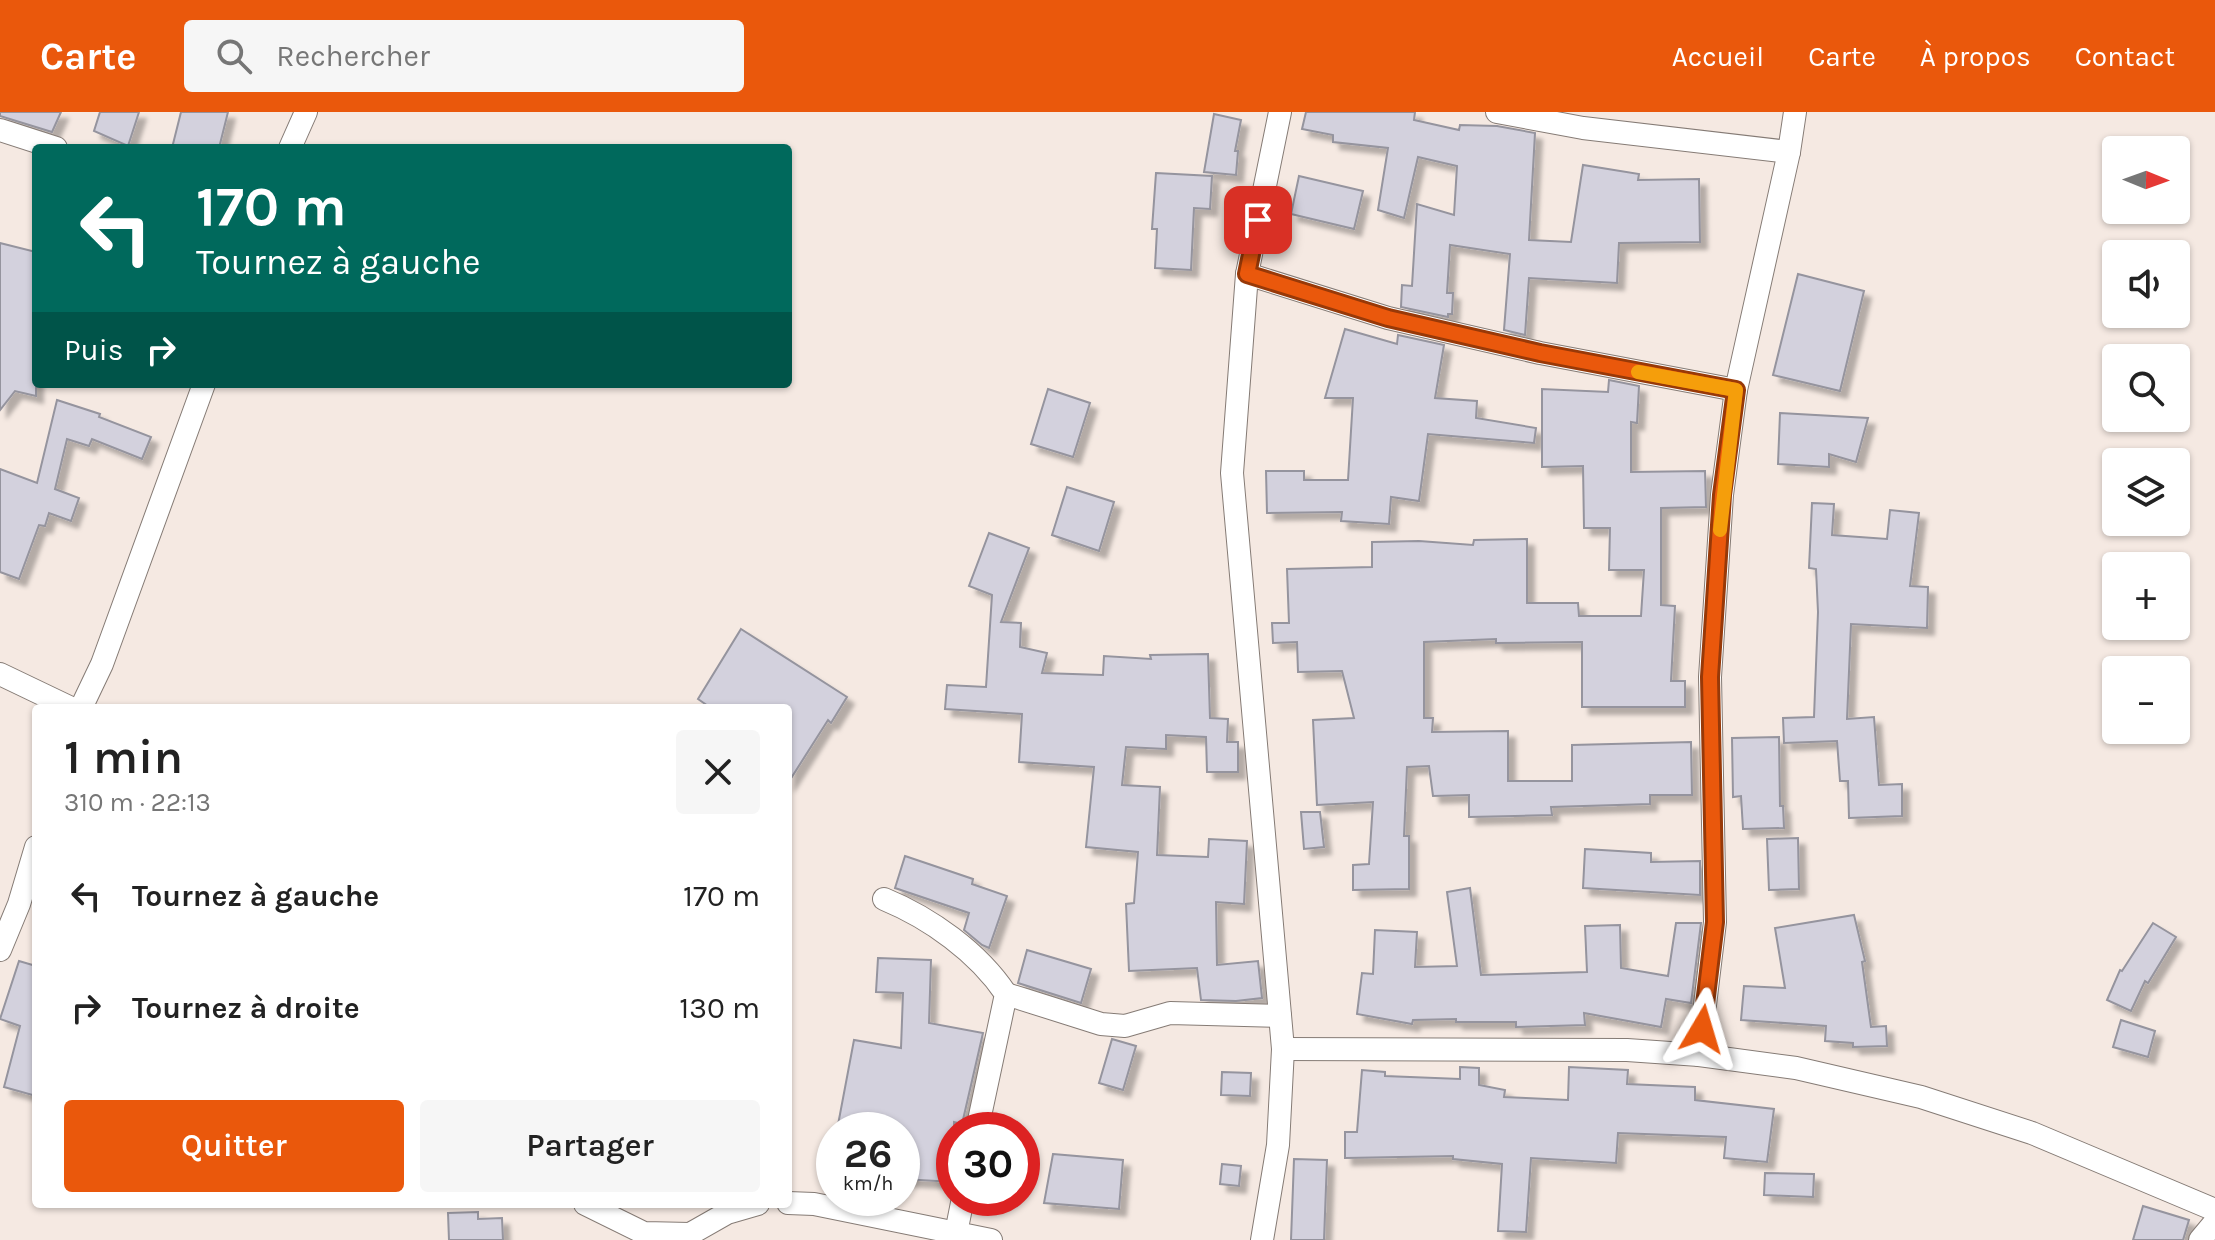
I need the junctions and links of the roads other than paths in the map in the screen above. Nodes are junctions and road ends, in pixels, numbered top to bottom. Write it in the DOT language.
graph roads {
  1 [pos="306,112"];
  2 [pos="1280,112"];
  3 [pos="1497,112"];
  4 [pos="1795,112"];
  5 [pos="0,130"];
  6 [pos="44,144"];
  7 [pos="292,144"];
  8 [pos="1789,152"];
  9 [pos="1247,274"];
  10 [pos="203,388"];
  11 [pos="1736,390"];
  12 [pos="0,674"];
  13 [pos="63,704"];
  14 [pos="83,704"];
  15 [pos="32,878"];
  16 [pos="884,899"];
  17 [pos="28,908"];
  18 [pos="0,950"];
  19 [pos="1006,994"];
  20 [pos="1280,1016"];
  21 [pos="1283,1049"];
  22 [pos="1699,1055"];
  23 [pos="981,1112"];
  24 [pos="792,1203"];
  25 [pos="593,1208"];
  26 [pos="744,1208"];
  27 [pos="2215,1210"];
  28 [pos="959,1216"];
  29 [pos="2215,1222"];
  30 [pos="956,1233"];
  31 [pos="991,1240"];
  32 [pos="1262,1240"];
  33 [pos="2200,1240"];
  1 -- 7 [label="street"];
  2 -- 9 [label="street"];
  3 -- 8 [label="street"];
  4 -- 8 [label="street"];
  5 -- 6 [label="street"];
  8 -- 11 [label="street"];
  9 -- 11 [label="street"];
  9 -- 20 [label="street"];
  10 -- 14 [label="street"];
  11 -- 22 [label="street"];
  12 -- 13 [label="street"];
  15 -- 17 [label="street"];
  16 -- 19 [label="street"];
  17 -- 18 [label="street"];
  19 -- 20 [label="street"];
  19 -- 23 [label="street"];
  20 -- 21 [label="street"];
  21 -- 22 [label="street"];
  21 -- 32 [label="street"];
  22 -- 27 [label="street"];
  24 -- 30 [label="street"];
  25 -- 26 [label="street"];
  28 -- 30 [label="street"];
  29 -- 33 [label="street"];
  30 -- 31 [label="street"];
}
